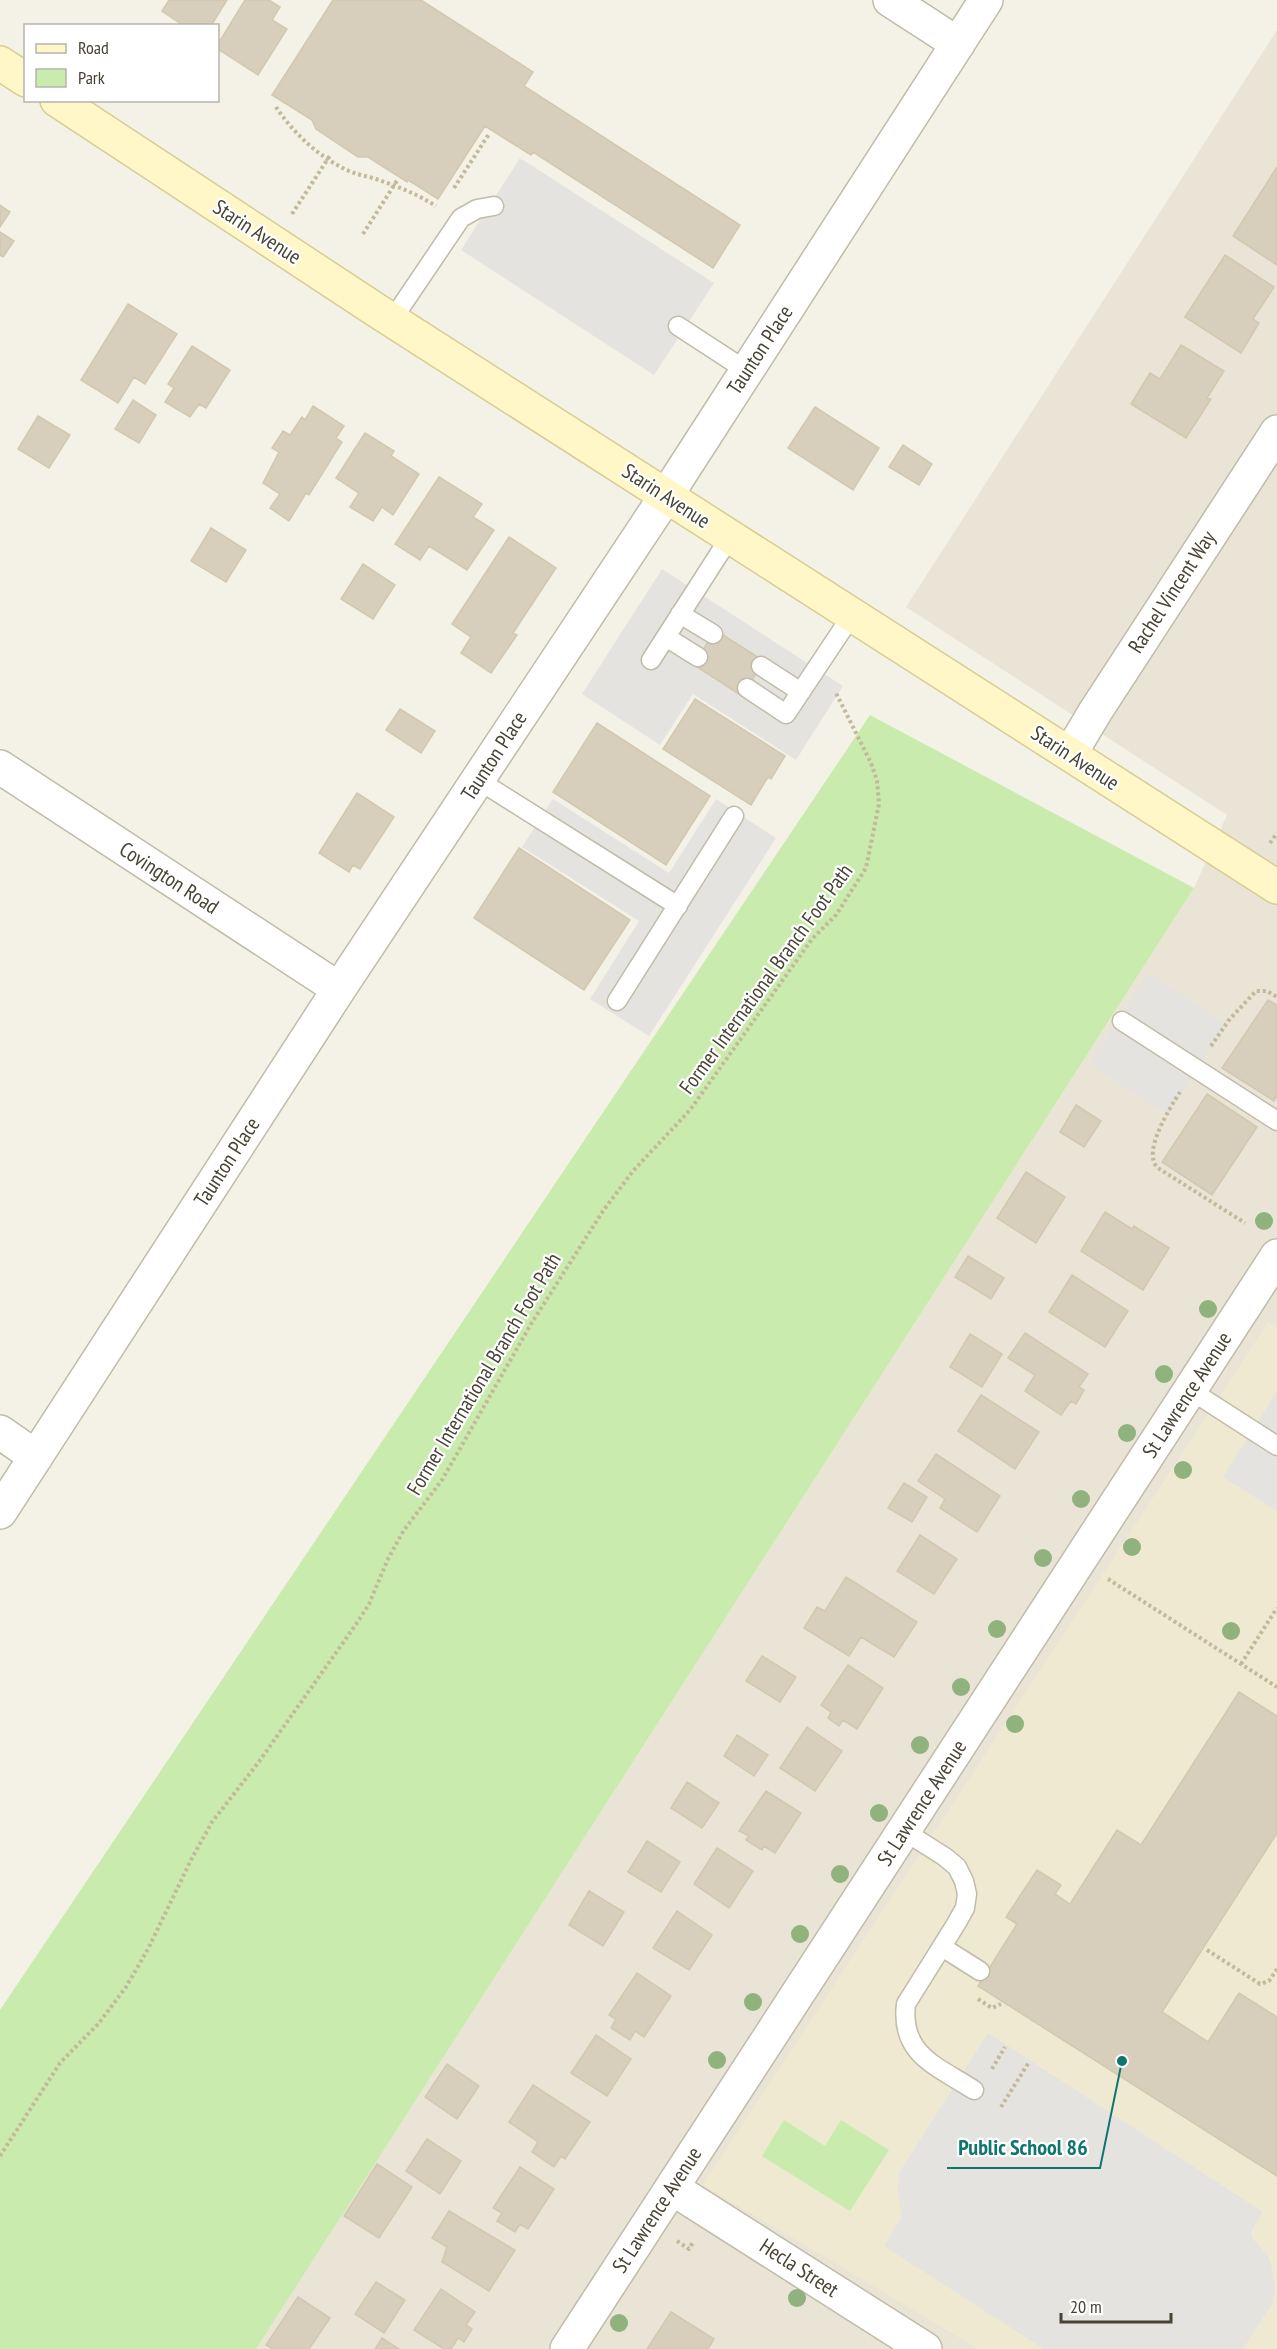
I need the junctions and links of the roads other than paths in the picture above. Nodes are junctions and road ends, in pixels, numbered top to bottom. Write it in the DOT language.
graph roads {
  1 [pos="890,0"];
  2 [pos="986,0"];
  3 [pos="958,45"];
  4 [pos="0,63"];
  5 [pos="24,79"];
  6 [pos="60,102"];
  7 [pos="494,206"];
  8 [pos="392,320"];
  9 [pos="678,326"];
  10 [pos="747,371"];
  11 [pos="1277,432"];
  12 [pos="666,496"];
  13 [pos="730,537"];
  14 [pos="681,614"];
  15 [pos="852,615"];
  16 [pos="713,634"];
  17 [pos="666,637"];
  18 [pos="698,657"];
  19 [pos="651,660"];
  20 [pos="761,666"];
  21 [pos="747,688"];
  22 [pos="801,692"];
  23 [pos="1070,754"];
  24 [pos="0,767"];
  25 [pos="478,780"];
  26 [pos="734,816"];
  27 [pos="1277,887"];
  28 [pos="678,906"];
  29 [pos="339,989"];
  30 [pos="617,1001"];
  31 [pos="1122,1021"];
  32 [pos="1277,1121"];
  33 [pos="1277,1256"];
  34 [pos="1190,1390"];
  35 [pos="0,1432"];
  36 [pos="1277,1446"];
  37 [pos="36,1457"];
  38 [pos="0,1512"];
  39 [pos="904,1831"];
  40 [pos="942,1947"];
  41 [pos="980,1971"];
  42 [pos="974,2090"];
  43 [pos="672,2188"];
  44 [pos="567,2349"];
  45 [pos="925,2349"];
  1 -- 3 [label="street"];
  2 -- 3 [label="street, Taunton Place"];
  3 -- 10 [label="street, Taunton Place"];
  4 -- 5 [label="street"];
  6 -- 8 [label="street, Starin Avenue"];
  7 -- 8 [label="lane"];
  8 -- 12 [label="street, Starin Avenue"];
  9 -- 10 [label="lane"];
  10 -- 12 [label="street, Taunton Place"];
  11 -- 23 [label="street, Rachel Vincent Way"];
  12 -- 13 [label="street, Starin Avenue"];
  12 -- 25 [label="street, Taunton Place"];
  13 -- 14 [label="lane"];
  13 -- 15 [label="street, Starin Avenue"];
  14 -- 16 [label="lane"];
  14 -- 17 [label="lane"];
  15 -- 22 [label="lane"];
  15 -- 23 [label="street, Starin Avenue"];
  17 -- 18 [label="lane"];
  17 -- 19 [label="lane"];
  20 -- 22 [label="lane"];
  21 -- 22 [label="lane"];
  23 -- 27 [label="street, Starin Avenue"];
  24 -- 29 [label="street, Covington Road"];
  25 -- 28 [label="lane"];
  25 -- 29 [label="street, Taunton Place"];
  26 -- 28 [label="lane"];
  28 -- 30 [label="lane"];
  29 -- 37 [label="street, Taunton Place"];
  31 -- 32 [label="lane"];
  33 -- 34 [label="street, St Lawrence Avenue"];
  34 -- 36 [label="lane"];
  34 -- 39 [label="street, St Lawrence Avenue"];
  35 -- 37 [label="street"];
  37 -- 38 [label="street, Taunton Place"];
  39 -- 40 [label="lane"];
  39 -- 43 [label="street, St Lawrence Avenue"];
  40 -- 41 [label="lane"];
  40 -- 42 [label="lane"];
  43 -- 44 [label="street, St Lawrence Avenue"];
  43 -- 45 [label="street, Hecla Street"];
}
